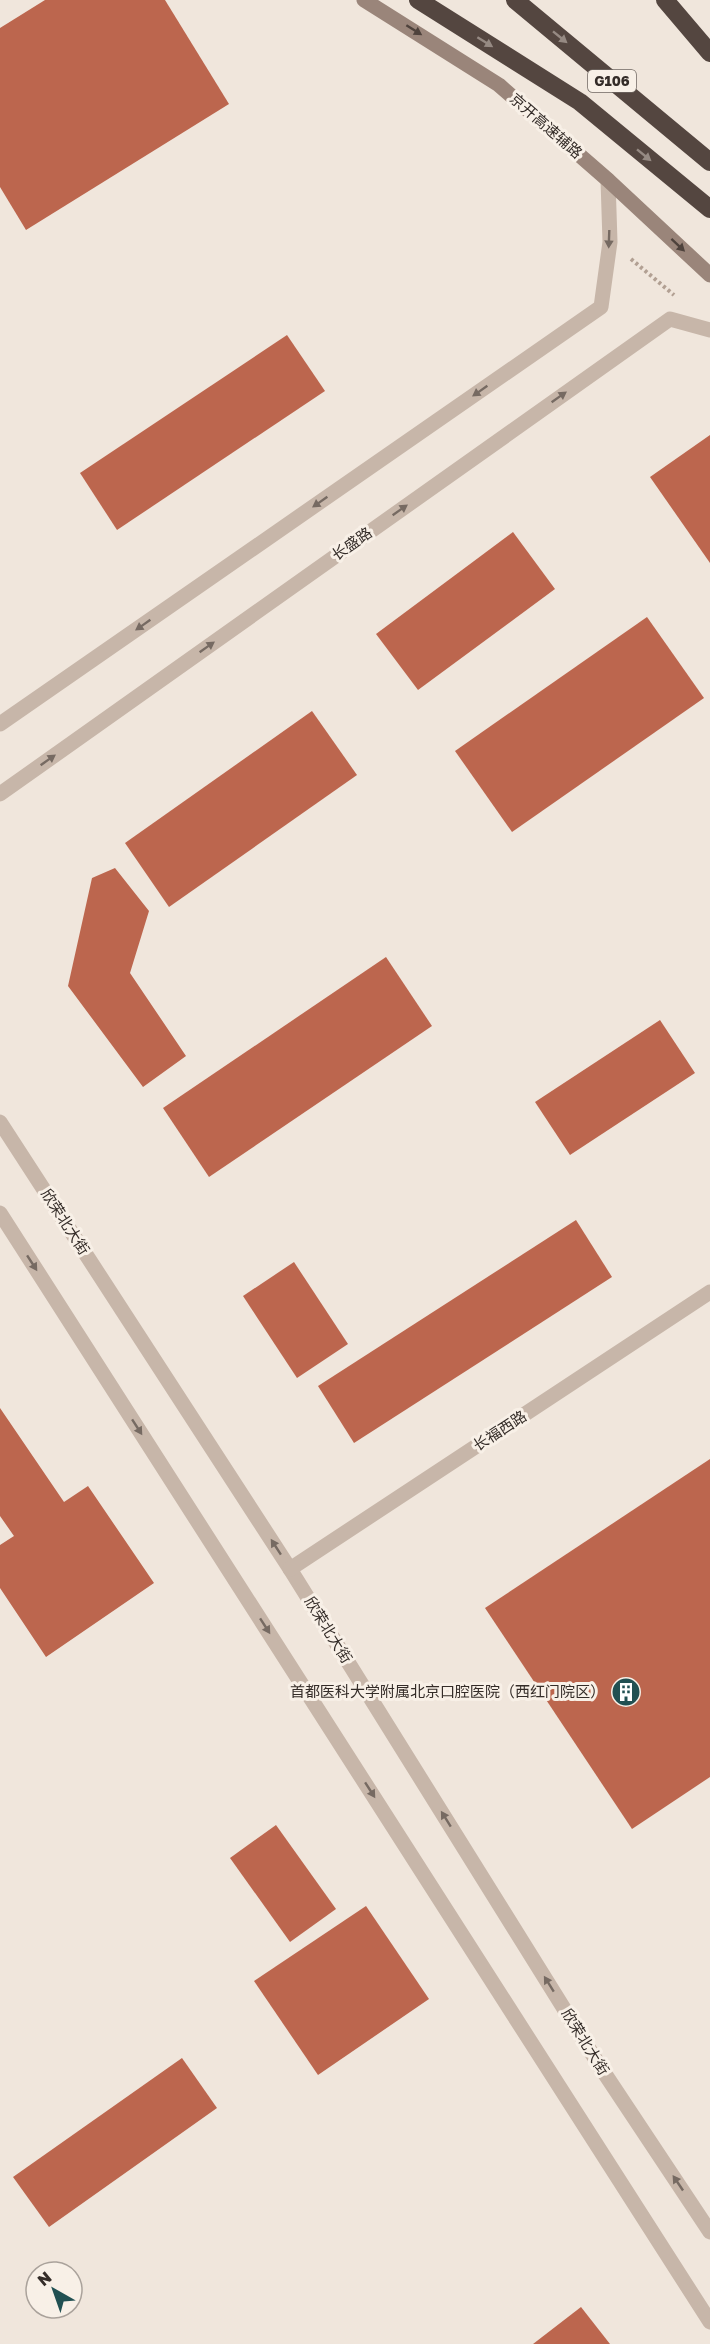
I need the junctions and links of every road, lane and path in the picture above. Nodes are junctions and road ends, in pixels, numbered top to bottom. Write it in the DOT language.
graph roads {
  1 [pos="364,0"];
  2 [pos="418,0"];
  3 [pos="514,0"];
  4 [pos="665,0"];
  5 [pos="676,0"];
  6 [pos="710,47"];
  7 [pos="710,53"];
  8 [pos="710,162"];
  9 [pos="608,180"];
  10 [pos="710,209"];
  11 [pos="710,275"];
  12 [pos="710,330"];
  13 [pos="0,724"];
  14 [pos="0,794"];
  15 [pos="0,1122"];
  16 [pos="0,1213"];
  17 [pos="710,1292"];
  18 [pos="290,1569"];
  19 [pos="710,2232"];
  20 [pos="710,2322"];
  1 -- 9 [label="main road, 京开高速辅路, one-way"];
  2 -- 10 [label="highway, one-way"];
  3 -- 8 [label="highway, G106, one-way"];
  4 -- 7 [label="highway"];
  5 -- 6 [label="highway"];
  9 -- 11 [label="main road, 京开高速辅路, one-way"];
  9 -- 13 [label="street, one-way"];
  14 -- 12 [label="street, 长盛路, one-way"];
  18 -- 15 [label="street, 欣荣北大街, one-way"];
  16 -- 20 [label="street, one-way"];
  17 -- 18 [label="street, 长福西路"];
  19 -- 18 [label="street, 欣荣北大街, one-way"];
}
